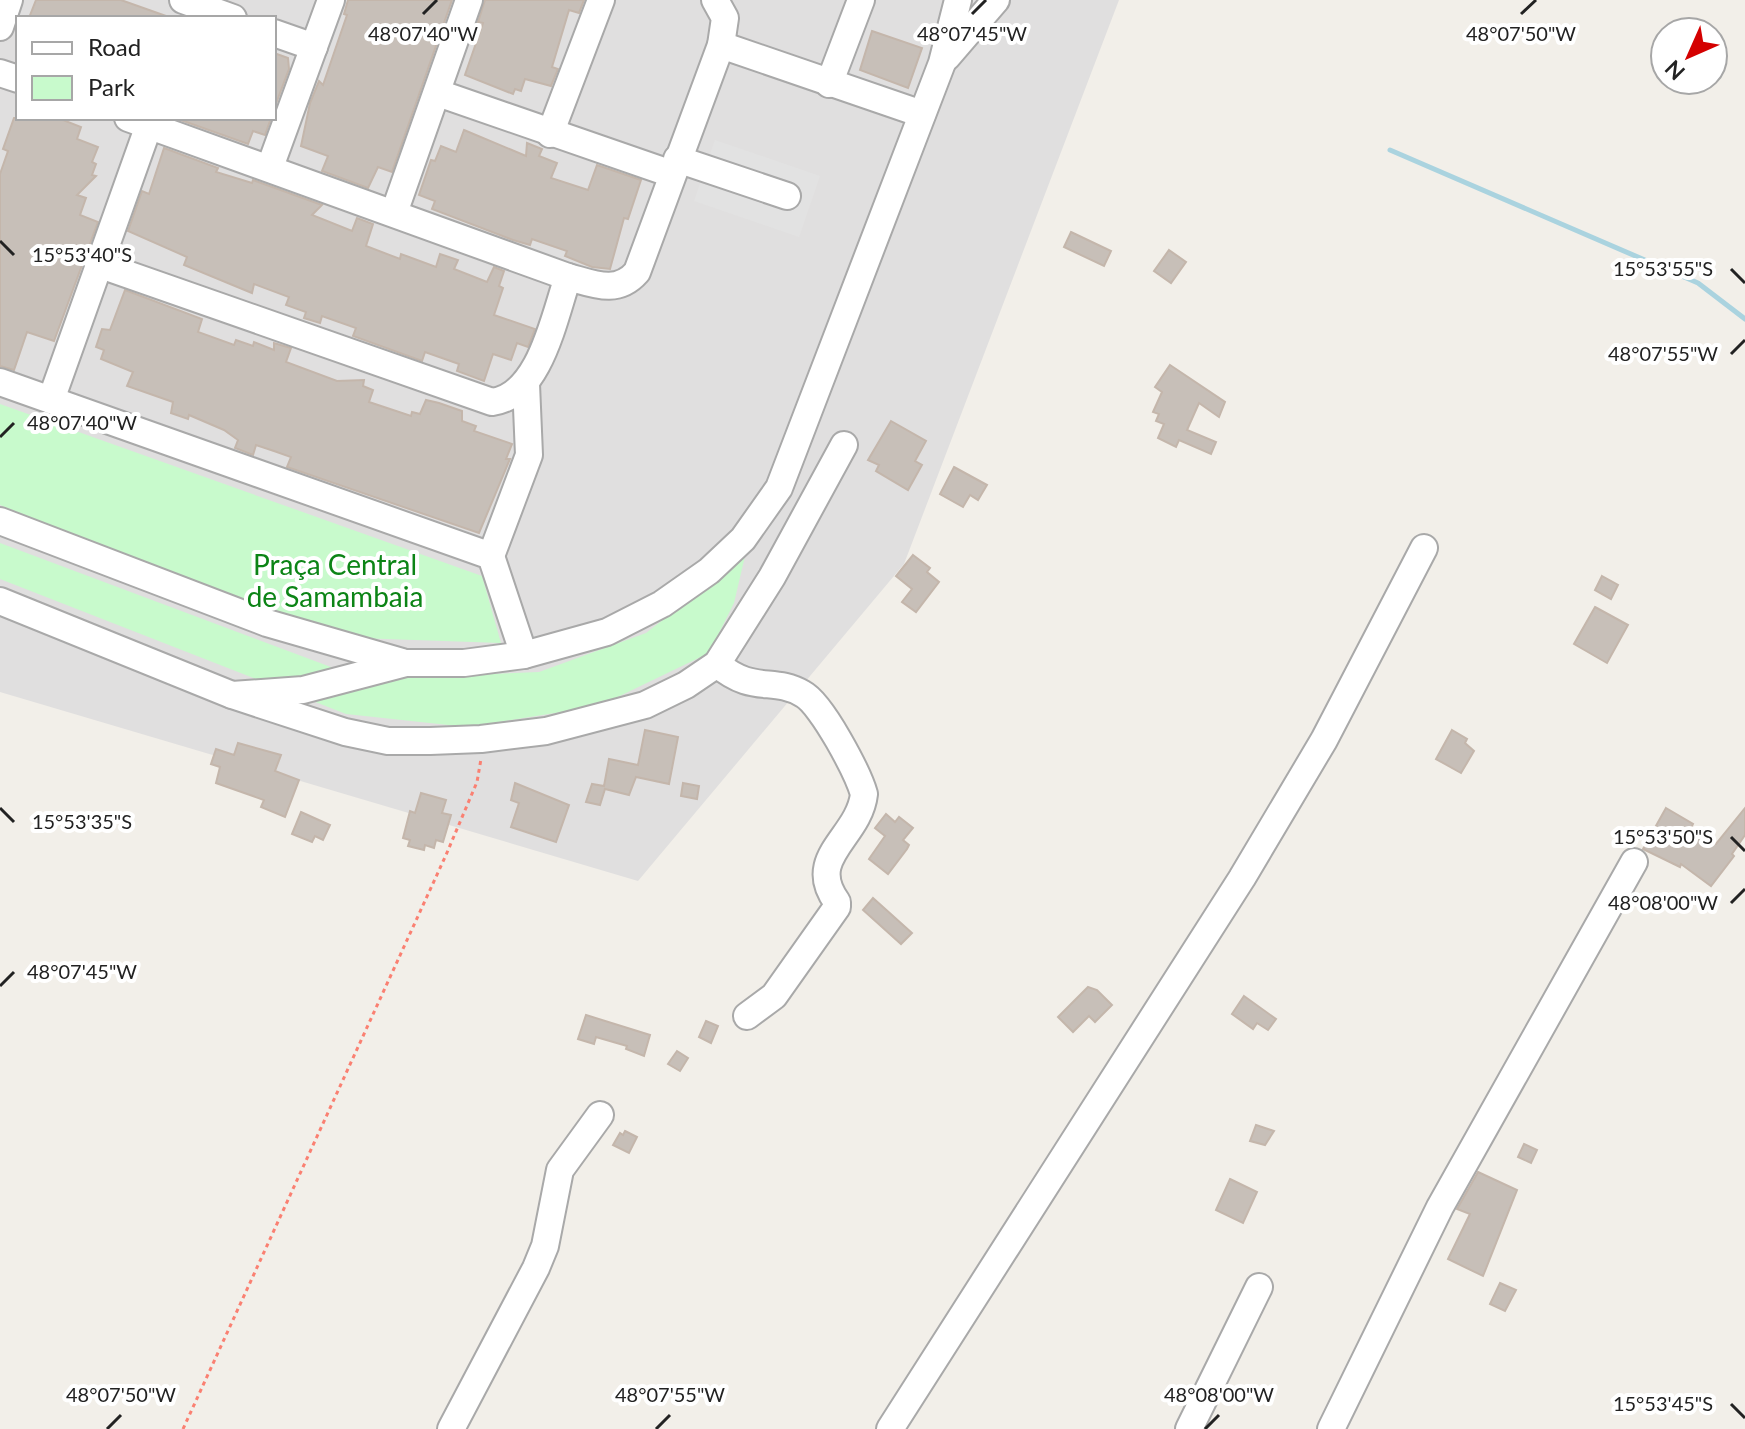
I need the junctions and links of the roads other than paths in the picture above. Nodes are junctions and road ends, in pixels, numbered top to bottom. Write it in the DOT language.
graph roads {
  1 [pos="9,0"];
  2 [pos="183,0"];
  3 [pos="331,0"];
  4 [pos="469,0"];
  5 [pos="601,0"];
  6 [pos="715,0"];
  7 [pos="861,0"];
  8 [pos="958,0"];
  9 [pos="996,0"];
  10 [pos="227,16"];
  11 [pos="0,27"];
  12 [pos="276,34"];
  13 [pos="721,45"];
  14 [pos="314,47"];
  15 [pos="942,63"];
  16 [pos="829,84"];
  17 [pos="438,93"];
  18 [pos="922,114"];
  19 [pos="139,122"];
  20 [pos="550,134"];
  21 [pos="270,167"];
  22 [pos="675,167"];
  23 [pos="787,196"];
  24 [pos="394,213"];
  25 [pos="98,264"];
  26 [pos="568,277"];
  27 [pos="0,382"];
  28 [pos="526,384"];
  29 [pos="51,400"];
  30 [pos="844,445"];
  31 [pos="0,521"];
  32 [pos="1424,548"];
  33 [pos="491,556"];
  34 [pos="0,601"];
  35 [pos="524,655"];
  36 [pos="406,663"];
  37 [pos="717,664"];
  38 [pos="232,695"];
  39 [pos="1634,862"];
  40 [pos="747,1016"];
  41 [pos="600,1115"];
  42 [pos="1259,1287"];
  43 [pos="451,1429"];
  44 [pos="890,1429"];
  45 [pos="1189,1429"];
  46 [pos="1331,1429"];
  1 -- 11 [label="street"];
  2 -- 10 [label="street"];
  3 -- 14 [label="street"];
  4 -- 17 [label="street"];
  5 -- 20 [label="street"];
  6 -- 13 [label="street"];
  7 -- 16 [label="street"];
  8 -- 15 [label="street"];
  9 -- 15 [label="street"];
  12 -- 14 [label="street"];
  13 -- 16 [label="street"];
  13 -- 22 [label="street"];
  14 -- 21 [label="street"];
  15 -- 18 [label="street"];
  16 -- 18 [label="street"];
  17 -- 20 [label="street"];
  17 -- 24 [label="street"];
  18 -- 35 [label="street"];
  19 -- 21 [label="street"];
  19 -- 25 [label="street"];
  20 -- 22 [label="street"];
  21 -- 24 [label="street"];
  22 -- 23 [label="street"];
  22 -- 26 [label="street"];
  24 -- 26 [label="street"];
  25 -- 28 [label="street"];
  25 -- 29 [label="street"];
  26 -- 28 [label="street"];
  27 -- 29 [label="street"];
  28 -- 33 [label="street"];
  29 -- 33 [label="street"];
  30 -- 37 [label="street"];
  31 -- 36 [label="street"];
  32 -- 44 [label="street"];
  33 -- 35 [label="street"];
  34 -- 38 [label="street"];
  35 -- 36 [label="street"];
  36 -- 38 [label="street"];
  37 -- 38 [label="street"];
  37 -- 40 [label="street"];
  39 -- 46 [label="street"];
  41 -- 43 [label="street"];
  42 -- 45 [label="street"];
}
